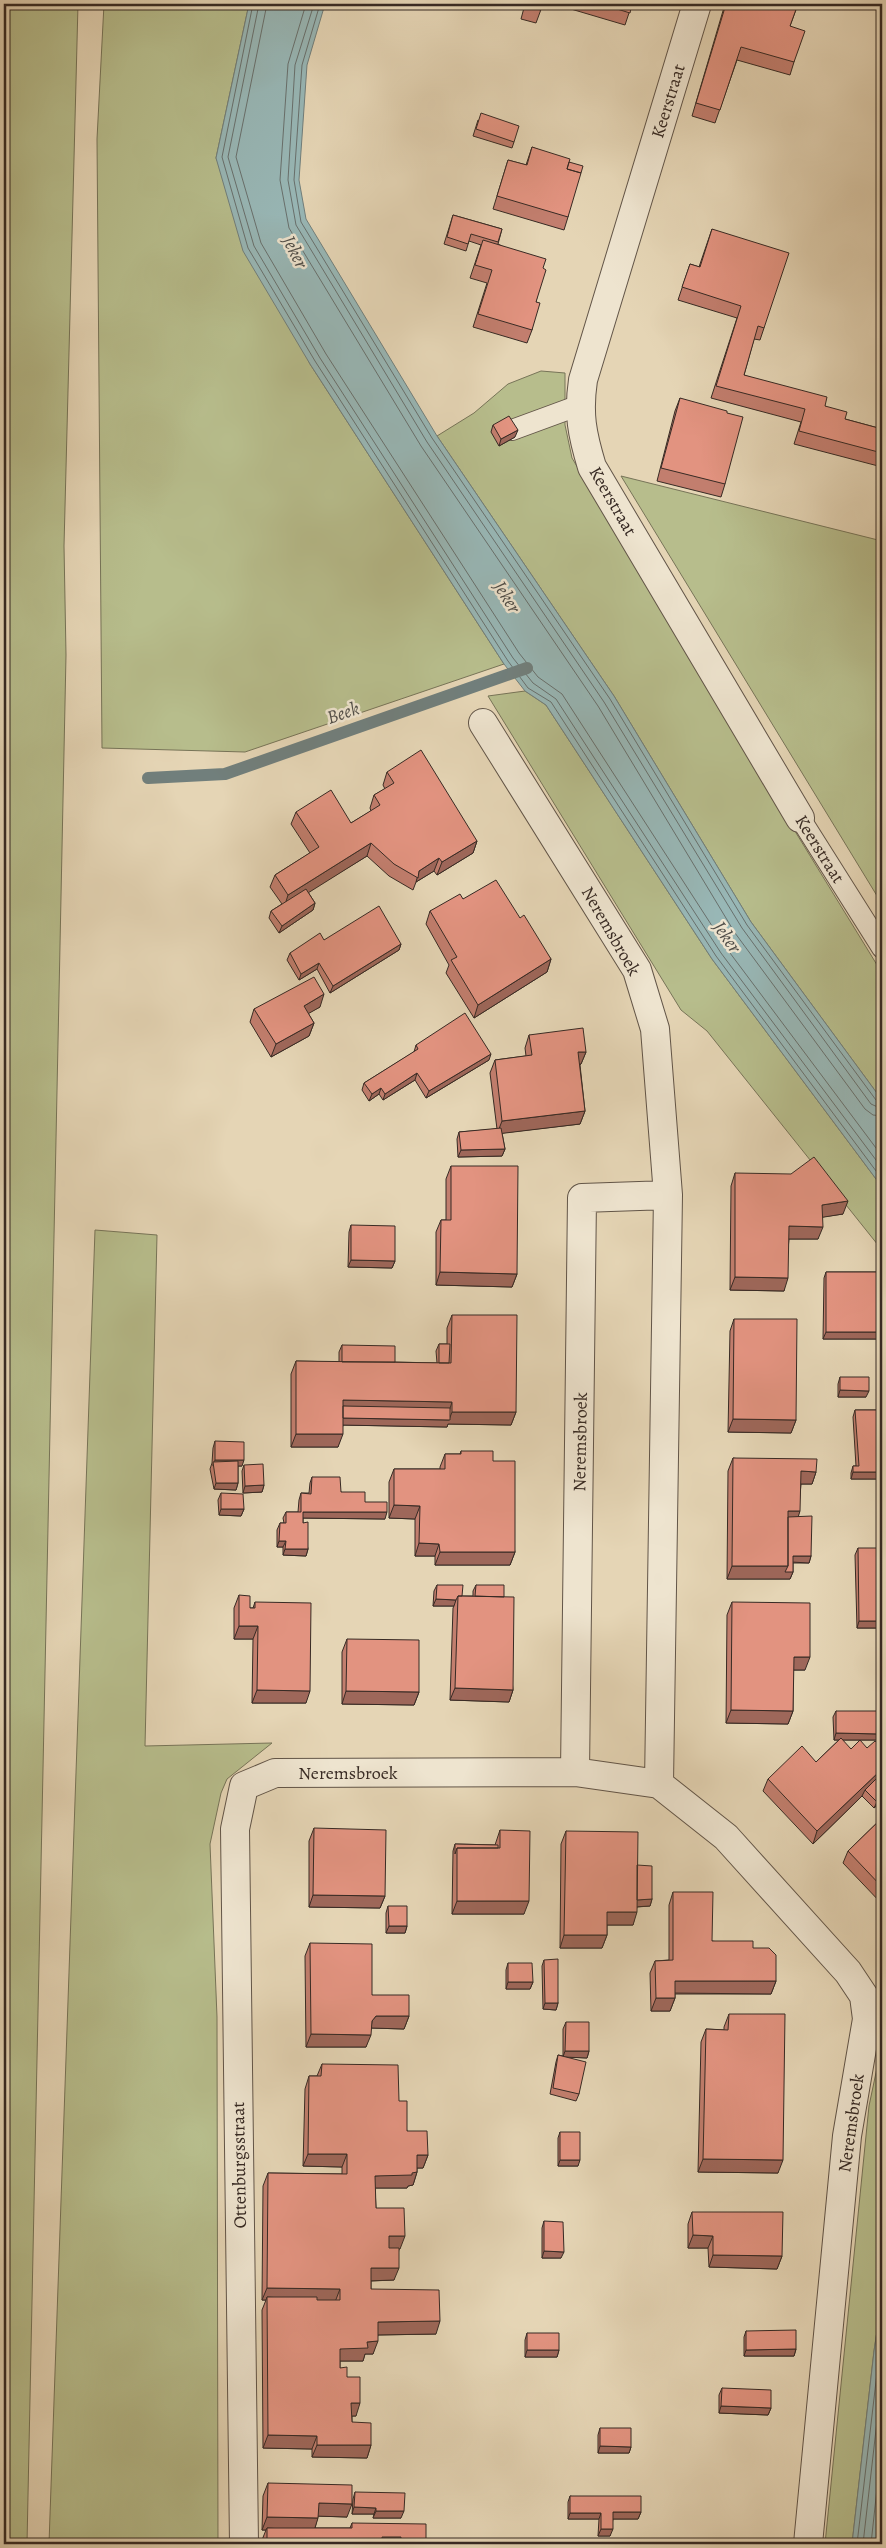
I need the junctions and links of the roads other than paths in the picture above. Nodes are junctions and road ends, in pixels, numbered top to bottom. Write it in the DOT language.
graph roads {
  1 [pos="697,4"];
  2 [pos="580,405"];
  3 [pos="512,430"];
  4 [pos="483,723"];
  5 [pos="800,818"];
  6 [pos="882,948"];
  7 [pos="668,1195"];
  8 [pos="575,1772"];
  9 [pos="660,1784"];
  10 [pos="244,1786"];
  11 [pos="244,2544"];
  12 [pos="808,2544"];
  1 -- 2 [label="street, Keerstraat"];
  2 -- 3 [label="lane"];
  2 -- 5 [label="street, Keerstraat"];
  4 -- 7 [label="street, Neremsbroek"];
  5 -- 6 [label="lane, Keerstraat"];
  7 -- 8 [label="street, Neremsbroek"];
  7 -- 9 [label="street, Neremsbroek"];
  8 -- 9 [label="street, Neremsbroek"];
  8 -- 10 [label="street, Neremsbroek"];
  9 -- 12 [label="street, Neremsbroek"];
  10 -- 11 [label="street, Ottenburgsstraat"];
}
